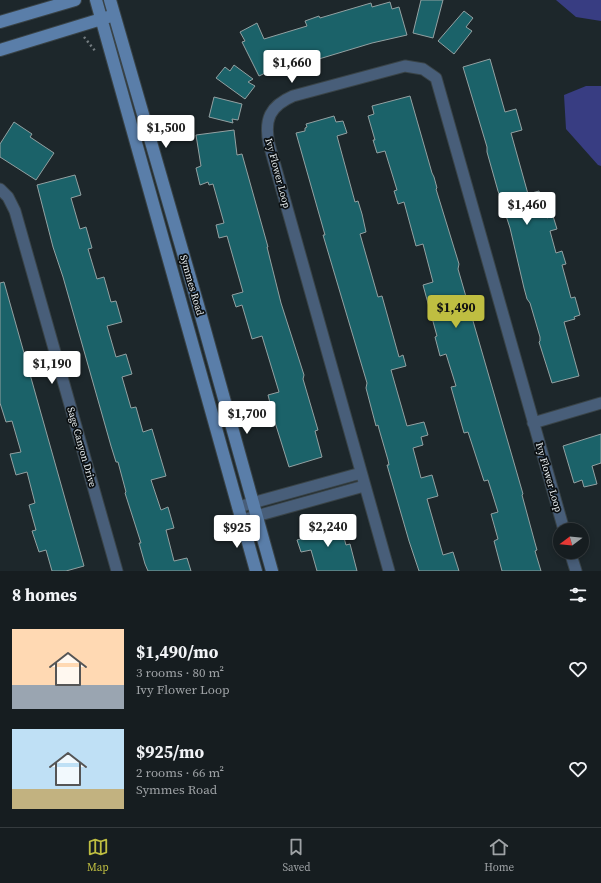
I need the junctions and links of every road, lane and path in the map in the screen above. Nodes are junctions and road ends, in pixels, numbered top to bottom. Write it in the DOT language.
graph roads {
  1 [pos="75,0"];
  2 [pos="96,0"];
  3 [pos="110,0"];
  4 [pos="115,16"];
  5 [pos="101,20"];
  6 [pos="0,22"];
  7 [pos="0,50"];
  8 [pos="0,189"];
  9 [pos="601,403"];
  10 [pos="533,423"];
  11 [pos="361,473"];
  12 [pos="364,486"];
  13 [pos="253,503"];
  14 [pos="238,508"];
  15 [pos="257,516"];
  16 [pos="242,520"];
  17 [pos="562,523"];
  18 [pos="572,559"];
  19 [pos="117,571"];
  20 [pos="256,571"];
  21 [pos="272,571"];
  22 [pos="388,571"];
  23 [pos="576,571"];
  1 -- 6 [label="street"];
  2 -- 5 [label="street, Symmes Road"];
  3 -- 4 [label="street, Symmes Road"];
  4 -- 5 [label="street"];
  4 -- 13 [label="street, Symmes Road"];
  5 -- 7 [label="street"];
  5 -- 14 [label="street, Symmes Road"];
  8 -- 19 [label="street, Sage Canyon Drive"];
  9 -- 10 [label="street"];
  10 -- 11 [label="street, Ivy Flower Loop"];
  10 -- 17 [label="street, Ivy Flower Loop"];
  11 -- 12 [label="street, Ivy Flower Loop"];
  11 -- 13 [label="street"];
  12 -- 15 [label="street"];
  12 -- 22 [label="street, Ivy Flower Loop"];
  13 -- 14 [label="street"];
  13 -- 15 [label="street, Symmes Road"];
  14 -- 16 [label="street, Symmes Road"];
  15 -- 16 [label="street"];
  15 -- 21 [label="street, Symmes Road"];
  16 -- 20 [label="street, Symmes Road"];
  18 -- 23 [label="street"];
}
